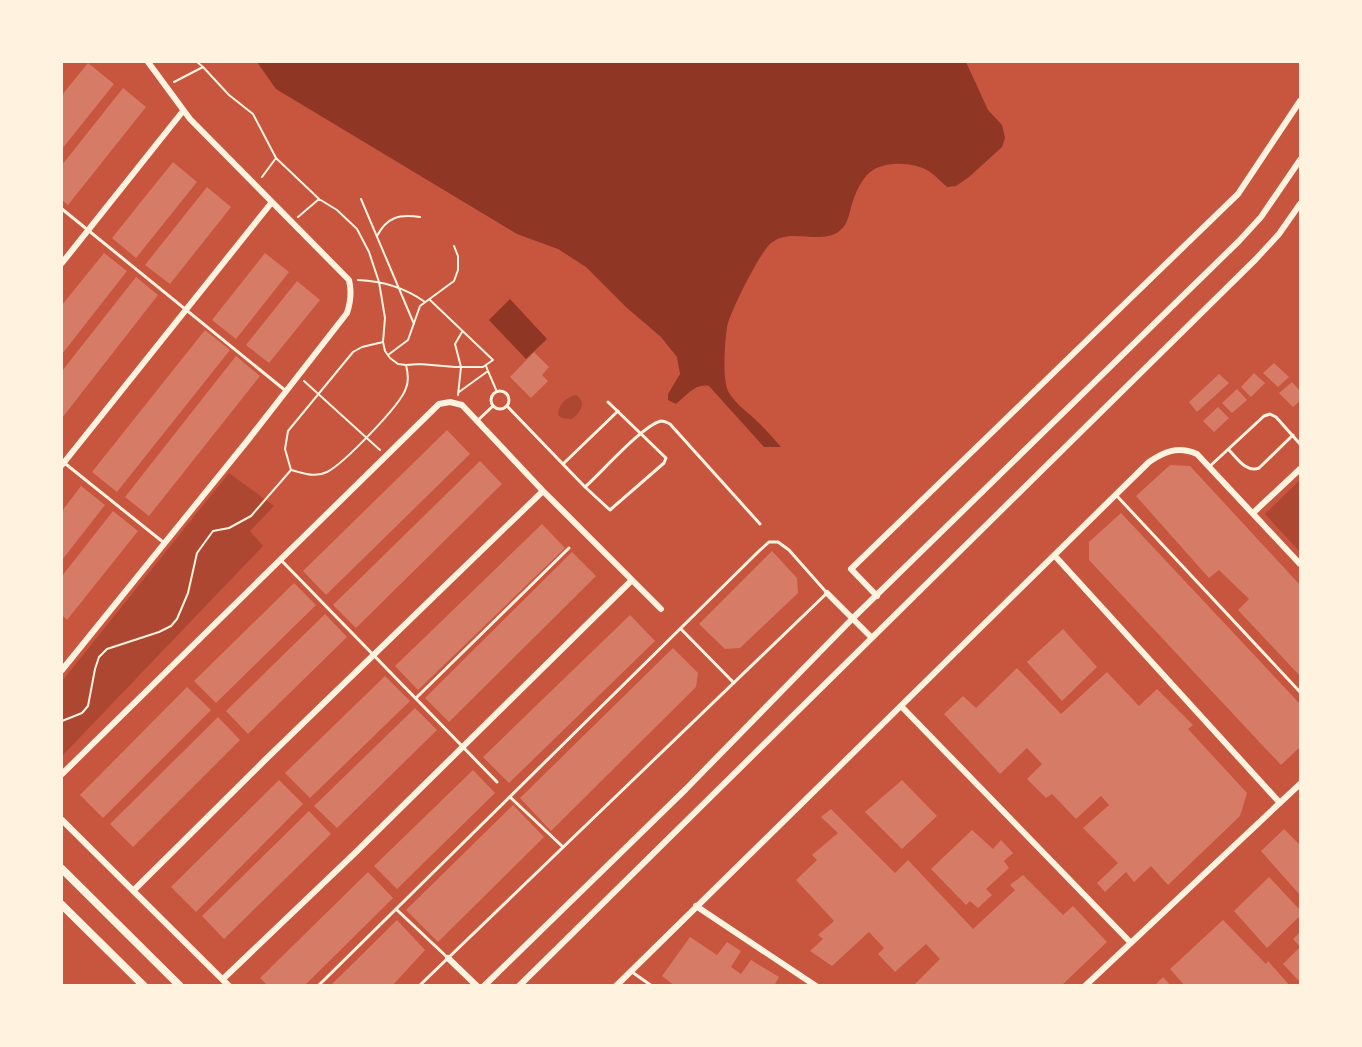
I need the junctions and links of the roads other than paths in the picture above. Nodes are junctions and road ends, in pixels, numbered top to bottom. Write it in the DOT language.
graph roads {
  1 [pos="148,62"];
  2 [pos="1300,101"];
  3 [pos="183,111"];
  4 [pos="1300,160"];
  5 [pos="272,202"];
  6 [pos="1300,204"];
  7 [pos="62,209"];
  8 [pos="88,230"];
  9 [pos="62,263"];
  10 [pos="186,310"];
  11 [pos="287,392"];
  12 [pos="609,402"];
  13 [pos="493,405"];
  14 [pos="507,406"];
  15 [pos="618,411"];
  16 [pos="477,421"];
  17 [pos="641,433"];
  18 [pos="1293,435"];
  19 [pos="1300,444"];
  20 [pos="1228,449"];
  21 [pos="62,463"];
  22 [pos="563,464"];
  23 [pos="1209,467"];
  24 [pos="1300,469"];
  25 [pos="585,488"];
  26 [pos="543,491"];
  27 [pos="1116,495"];
  28 [pos="1253,513"];
  29 [pos="760,524"];
  30 [pos="166,543"];
  31 [pos="568,548"];
  32 [pos="1055,555"];
  33 [pos="281,560"];
  34 [pos="1300,564"];
  35 [pos="632,580"];
  36 [pos="827,593"];
  37 [pos="877,596"];
  38 [pos="661,609"];
  39 [pos="852,619"];
  40 [pos="681,629"];
  41 [pos="871,637"];
  42 [pos="375,655"];
  43 [pos="62,670"];
  44 [pos="734,682"];
  45 [pos="1300,692"];
  46 [pos="416,698"];
  47 [pos="901,706"];
  48 [pos="463,747"];
  49 [pos="62,774"];
  50 [pos="497,782"];
  51 [pos="1300,784"];
  52 [pos="510,796"];
  53 [pos="1280,803"];
  54 [pos="62,820"];
  55 [pos="563,847"];
  56 [pos="62,869"];
  57 [pos="134,891"];
  58 [pos="62,905"];
  59 [pos="696,906"];
  60 [pos="396,909"];
  61 [pos="1131,943"];
  62 [pos="448,958"];
  63 [pos="631,971"];
  64 [pos="223,980"];
  65 [pos="807,983"];
  66 [pos="144,986"];
  67 [pos="180,986"];
  68 [pos="229,986"];
  69 [pos="318,986"];
  70 [pos="419,986"];
  71 [pos="477,986"];
  72 [pos="484,986"];
  73 [pos="519,986"];
  74 [pos="616,986"];
  75 [pos="652,986"];
  76 [pos="816,986"];
  77 [pos="1085,986"];
  1 -- 3 [label="street"];
  2 -- 37 [label="street"];
  3 -- 5 [label="street"];
  3 -- 8 [label="street"];
  4 -- 37 [label="street"];
  5 -- 10 [label="street"];
  5 -- 11 [label="street"];
  6 -- 41 [label="street"];
  7 -- 8 [label="lane"];
  8 -- 9 [label="street"];
  8 -- 10 [label="lane"];
  10 -- 11 [label="lane"];
  10 -- 21 [label="street"];
  11 -- 30 [label="street"];
  12 -- 15 [label="lane"];
  13 -- 14 [label="lane"];
  13 -- 14 [label="lane"];
  13 -- 16 [label="lane"];
  14 -- 22 [label="lane"];
  15 -- 17 [label="lane"];
  15 -- 22 [label="lane"];
  16 -- 26 [label="street"];
  16 -- 33 [label="street"];
  17 -- 25 [label="lane"];
  17 -- 25 [label="lane"];
  17 -- 29 [label="lane"];
  18 -- 19 [label="lane"];
  18 -- 20 [label="lane"];
  18 -- 20 [label="lane"];
  20 -- 23 [label="lane"];
  21 -- 30 [label="lane"];
  22 -- 25 [label="lane"];
  23 -- 27 [label="street"];
  23 -- 28 [label="street"];
  24 -- 28 [label="street"];
  26 -- 35 [label="street"];
  26 -- 42 [label="street"];
  27 -- 32 [label="street"];
  27 -- 45 [label="lane"];
  28 -- 34 [label="street"];
  30 -- 43 [label="street"];
  31 -- 46 [label="lane"];
  32 -- 47 [label="street"];
  32 -- 53 [label="street"];
  33 -- 42 [label="lane"];
  33 -- 49 [label="street"];
  35 -- 38 [label="street"];
  35 -- 48 [label="street"];
  36 -- 39 [label="street"];
  36 -- 40 [label="lane"];
  36 -- 44 [label="lane"];
  37 -- 39 [label="street"];
  39 -- 41 [label="street"];
  39 -- 72 [label="street"];
  40 -- 44 [label="lane"];
  40 -- 52 [label="lane"];
  41 -- 73 [label="street"];
  42 -- 46 [label="lane"];
  42 -- 57 [label="street"];
  44 -- 55 [label="lane"];
  46 -- 48 [label="lane"];
  47 -- 59 [label="street"];
  47 -- 61 [label="street"];
  48 -- 50 [label="lane"];
  48 -- 64 [label="street"];
  51 -- 53 [label="street"];
  52 -- 55 [label="lane"];
  52 -- 60 [label="lane"];
  53 -- 61 [label="street"];
  54 -- 57 [label="street"];
  55 -- 62 [label="lane"];
  56 -- 67 [label="street"];
  57 -- 64 [label="street"];
  58 -- 66 [label="street"];
  59 -- 63 [label="street"];
  59 -- 65 [label="street"];
  60 -- 62 [label="lane"];
  60 -- 69 [label="lane"];
  61 -- 77 [label="street"];
  62 -- 70 [label="lane"];
  62 -- 71 [label="street"];
  63 -- 74 [label="street"];
  63 -- 75 [label="lane"];
  64 -- 68 [label="street"];
  65 -- 76 [label="street"];
}
